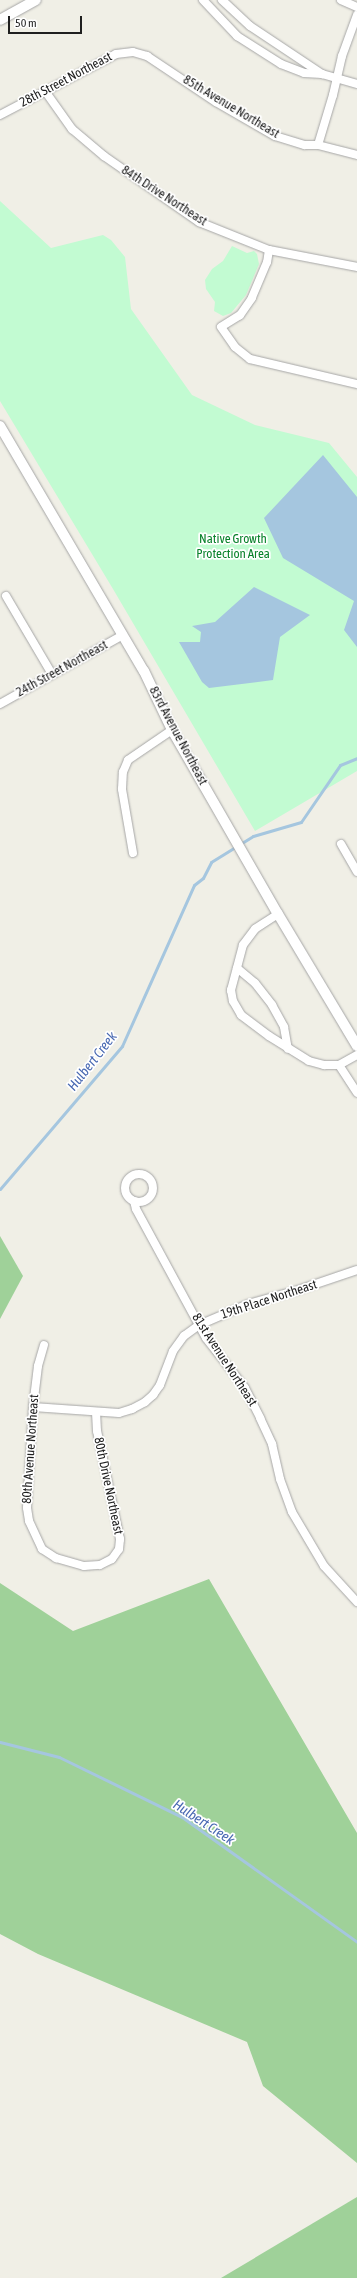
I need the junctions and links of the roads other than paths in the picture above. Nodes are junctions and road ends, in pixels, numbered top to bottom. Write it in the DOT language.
graph roads {
  1 [pos="36,0"];
  2 [pos="203,0"];
  3 [pos="222,0"];
  4 [pos="341,0"];
  5 [pos="357,7"];
  6 [pos="357,15"];
  7 [pos="0,20"];
  8 [pos="133,52"];
  9 [pos="322,74"];
  10 [pos="337,78"];
  11 [pos="357,84"];
  12 [pos="45,91"];
  13 [pos="0,115"];
  14 [pos="318,145"];
  15 [pos="357,155"];
  16 [pos="269,250"];
  17 [pos="357,266"];
  18 [pos="357,384"];
  19 [pos="0,426"];
  20 [pos="6,596"];
  21 [pos="123,635"];
  22 [pos="52,674"];
  23 [pos="0,704"];
  24 [pos="172,730"];
  25 [pos="341,844"];
  26 [pos="133,854"];
  27 [pos="357,872"];
  28 [pos="278,914"];
  29 [pos="237,968"];
  30 [pos="357,1046"];
  31 [pos="288,1049"];
  32 [pos="357,1055"];
  33 [pos="339,1065"];
  34 [pos="357,1093"];
  35 [pos="134,1201"];
  36 [pos="357,1270"];
  37 [pos="199,1325"];
  38 [pos="44,1345"];
  39 [pos="33,1407"];
  40 [pos="96,1412"];
  41 [pos="112,1559"];
  42 [pos="357,1602"];
  1 -- 7 [label="street"];
  2 -- 9 [label="street"];
  3 -- 9 [label="street"];
  4 -- 5 [label="street"];
  6 -- 10 [label="street"];
  8 -- 12 [label="street, 28th Street Northeast"];
  8 -- 14 [label="street, 85th Avenue Northeast"];
  9 -- 10 [label="street"];
  10 -- 11 [label="street"];
  10 -- 14 [label="street"];
  12 -- 13 [label="street, 28th Street Northeast"];
  12 -- 16 [label="street, 84th Drive Northeast"];
  14 -- 15 [label="street, 85th Avenue Northeast"];
  16 -- 17 [label="street, 84th Drive Northeast"];
  16 -- 18 [label="street"];
  19 -- 21 [label="street, 83rd Avenue Northeast"];
  20 -- 22 [label="street"];
  21 -- 22 [label="street, 24th Street Northeast"];
  21 -- 24 [label="street, 83rd Avenue Northeast"];
  22 -- 23 [label="street, 24th Street Northeast"];
  24 -- 26 [label="street"];
  24 -- 28 [label="street, 83rd Avenue Northeast"];
  25 -- 27 [label="street"];
  28 -- 29 [label="street"];
  28 -- 30 [label="street, 83rd Avenue Northeast"];
  29 -- 31 [label="street"];
  29 -- 31 [label="street"];
  31 -- 33 [label="street"];
  32 -- 33 [label="street"];
  33 -- 34 [label="street"];
  35 -- 37 [label="street, 81st Avenue Northeast"];
  36 -- 37 [label="street, 19th Place Northeast"];
  37 -- 40 [label="street, 19th Place Northeast"];
  37 -- 42 [label="street, 81st Avenue Northeast"];
  38 -- 39 [label="street, 80th Avenue Northeast"];
  39 -- 40 [label="street, 19th Place Northeast"];
  39 -- 41 [label="street, 80th Avenue Northeast"];
  40 -- 41 [label="street, 80th Drive Northeast"];
}
